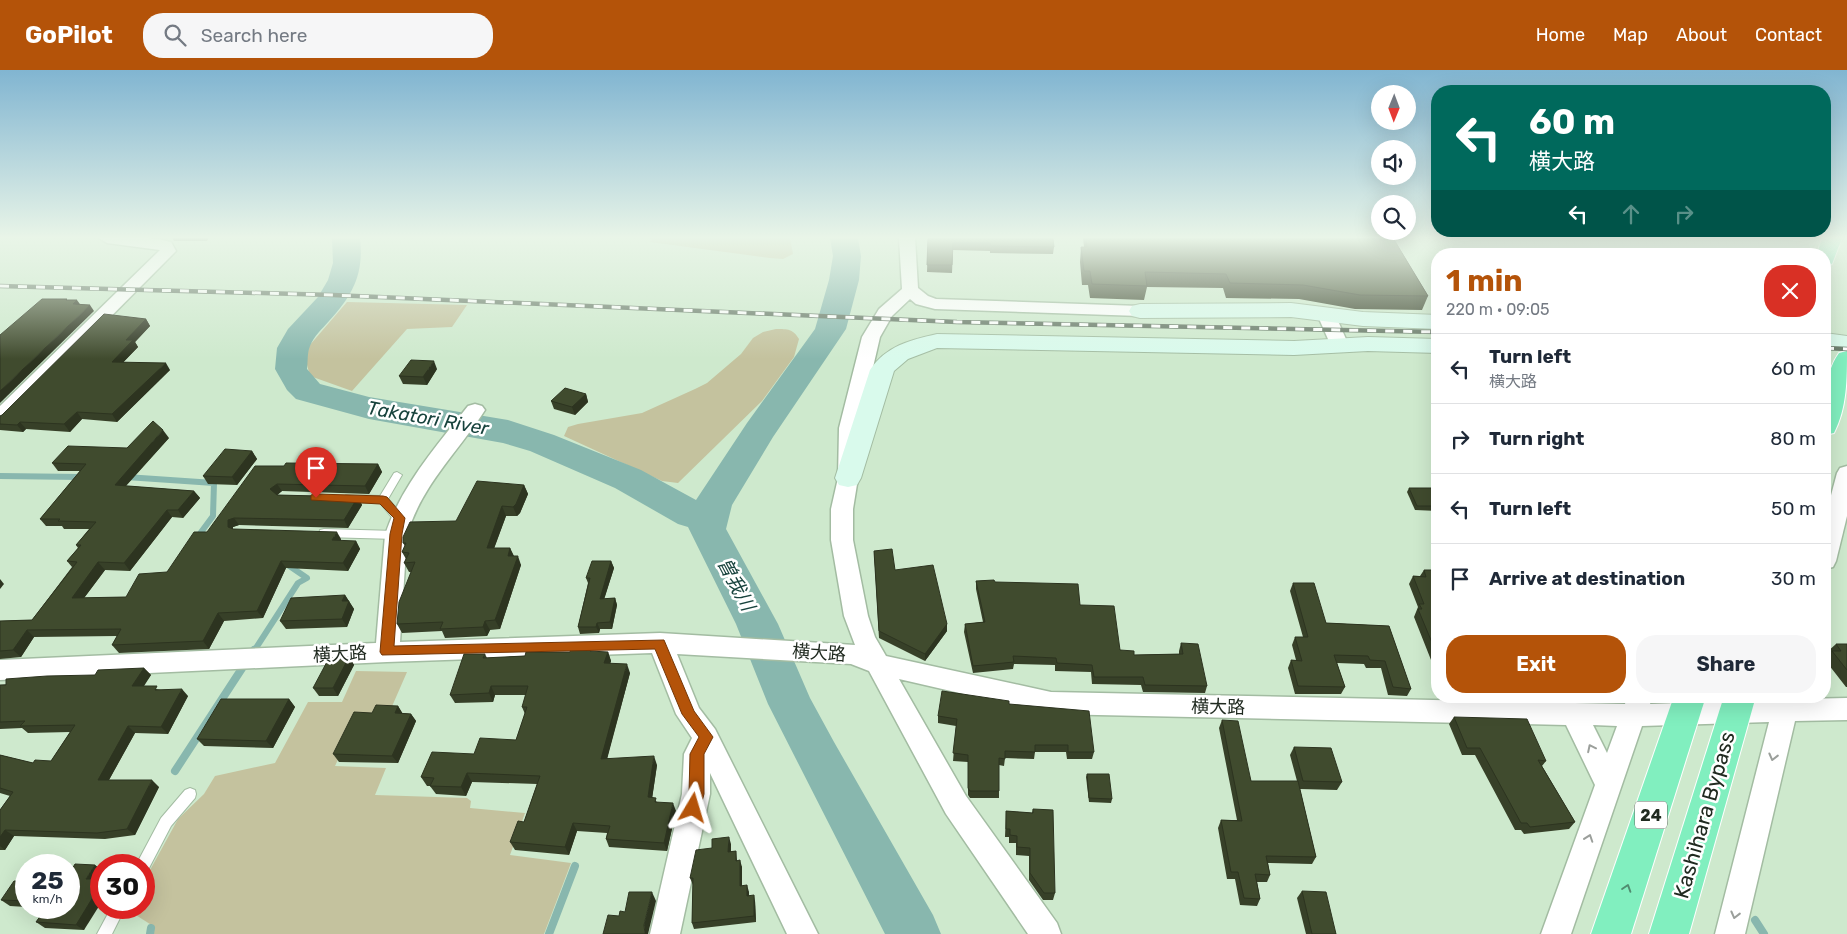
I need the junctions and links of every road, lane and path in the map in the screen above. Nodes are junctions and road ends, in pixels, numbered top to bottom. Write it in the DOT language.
graph roads {
  1 [pos="140,278"];
  2 [pos="909,278"];
  3 [pos="910,290"];
  4 [pos="1140,311"];
  5 [pos="1326,314"];
  6 [pos="1431,322"];
  7 [pos="1831,341"];
  8 [pos="1847,342"];
  9 [pos="1340,346"];
  10 [pos="1431,346"];
  11 [pos="1847,358"];
  12 [pos="1831,408"];
  13 [pos="475,410"];
  14 [pos="0,417"];
  15 [pos="1847,474"];
  16 [pos="397,476"];
  17 [pos="848,478"];
  18 [pos="337,498"];
  19 [pos="383,500"];
  20 [pos="398,526"];
  21 [pos="317,533"];
  22 [pos="1831,537"];
  23 [pos="668,644"];
  24 [pos="387,652"];
  25 [pos="878,664"];
  26 [pos="0,670"];
  27 [pos="1786,703"];
  28 [pos="1737,704"];
  29 [pos="1688,705"];
  30 [pos="1636,706"];
  31 [pos="1847,709"];
  32 [pos="1574,714"];
  33 [pos="706,737"];
  34 [pos="1608,783"];
  35 [pos="190,794"];
  36 [pos="149,854"];
  37 [pos="112,919"];
  38 [pos="104,934"];
  39 [pos="666,934"];
  40 [pos="803,934"];
  41 [pos="1046,934"];
  42 [pos="1556,934"];
  43 [pos="1611,934"];
  44 [pos="1669,934"];
  45 [pos="1730,934"];
  1 -- 14 [label="street"];
  2 -- 3 [label="street"];
  3 -- 4 [label="street"];
  3 -- 17 [label="street"];
  4 -- 5 [label="street"];
  5 -- 6 [label="street"];
  5 -- 9 [label="street"];
  7 -- 8 [label="street"];
  9 -- 10 [label="street"];
  9 -- 17 [label="street"];
  11 -- 12 [label="highway"];
  13 -- 20 [label="street"];
  15 -- 22 [label="street"];
  16 -- 19 [label="lane"];
  17 -- 25 [label="street"];
  18 -- 19 [label="lane"];
  19 -- 20 [label="lane"];
  20 -- 21 [label="lane"];
  20 -- 24 [label="street"];
  23 -- 24 [label="street, 横大路"];
  23 -- 25 [label="street, 横大路"];
  23 -- 33 [label="street"];
  24 -- 26 [label="street, 横大路"];
  25 -- 32 [label="street, 横大路"];
  25 -- 41 [label="street"];
  27 -- 28 [label="street, 横大路"];
  27 -- 31 [label="street"];
  27 -- 45 [label="street, one-way"];
  28 -- 29 [label="street, 横大路"];
  28 -- 44 [label="highway, Kashihara Bypass"];
  29 -- 30 [label="street, 横大路"];
  43 -- 29 [label="highway, 24, one-way"];
  30 -- 32 [label="street, 横大路"];
  30 -- 34 [label="street"];
  34 -- 32 [label="street, one-way"];
  33 -- 39 [label="street"];
  33 -- 40 [label="street"];
  42 -- 34 [label="street, one-way"];
  35 -- 36 [label="lane"];
  37 -- 38 [label="lane"];
}
